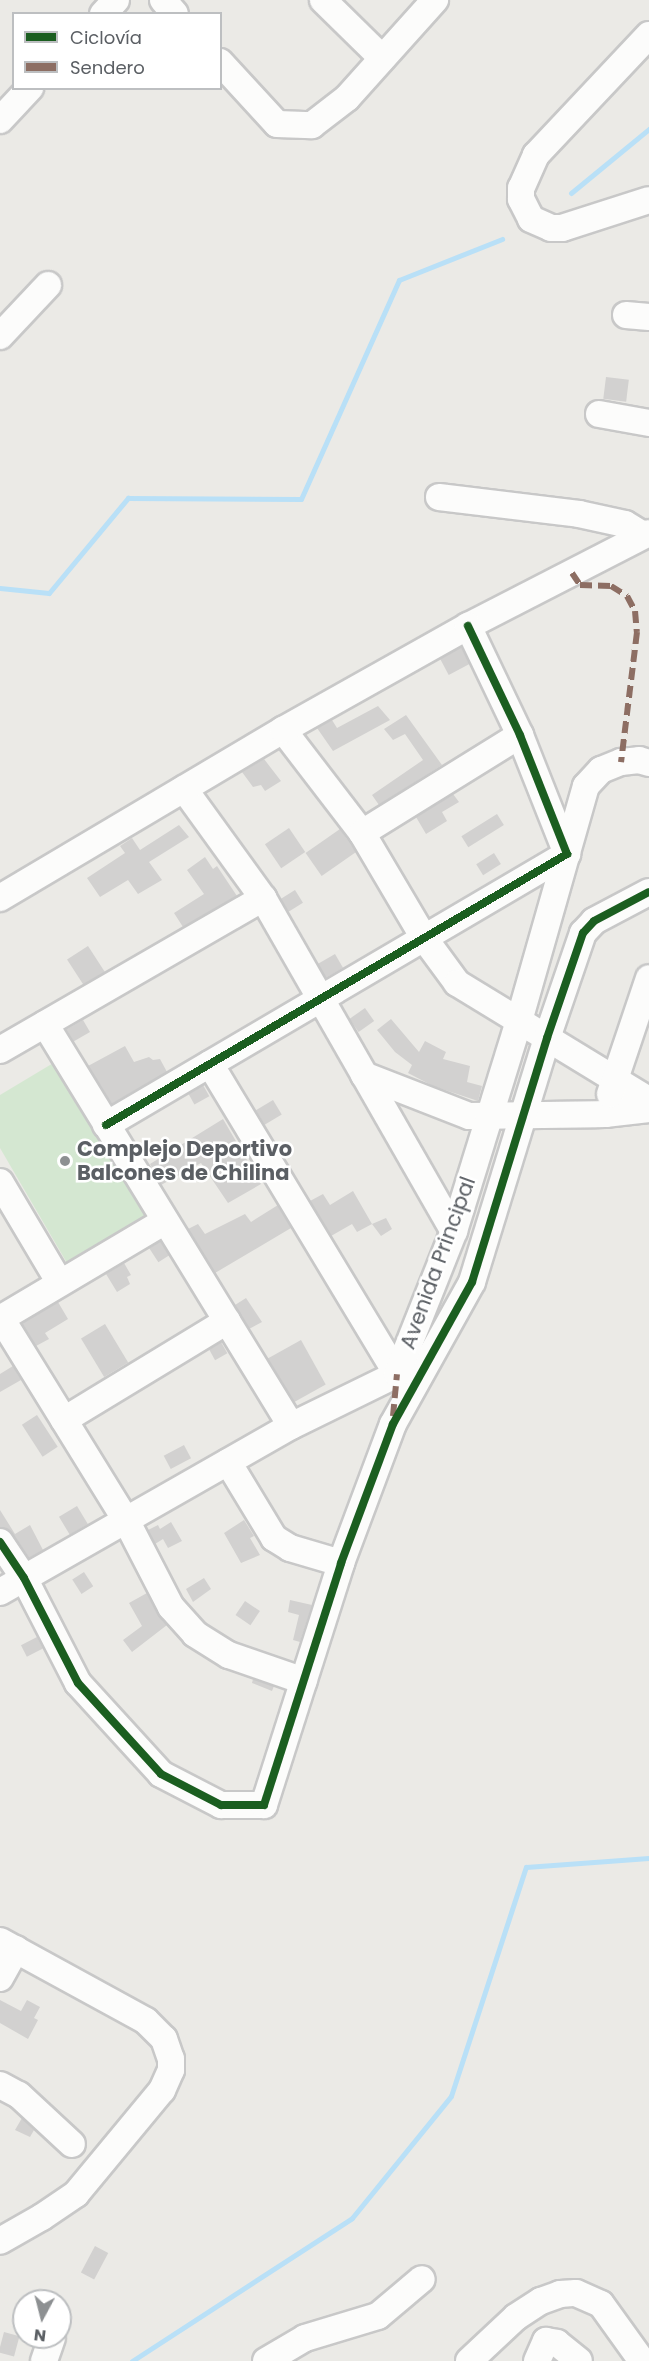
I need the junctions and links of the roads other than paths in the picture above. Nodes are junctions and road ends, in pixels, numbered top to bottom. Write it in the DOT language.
graph roads {
  1 [pos="116,0"];
  2 [pos="163,0"];
  3 [pos="323,0"];
  4 [pos="435,0"];
  5 [pos="105,12"];
  6 [pos="173,12"];
  7 [pos="649,35"];
  8 [pos="382,58"];
  9 [pos="222,65"];
  10 [pos="28,90"];
  11 [pos="0,120"];
  12 [pos="649,200"];
  13 [pos="48,285"];
  14 [pos="0,336"];
  15 [pos="599,414"];
  16 [pos="649,423"];
  17 [pos="439,497"];
  18 [pos="646,534"];
  19 [pos="468,626"];
  20 [pos="283,730"];
  21 [pos="520,735"];
  22 [pos="649,763"];
  23 [pos="184,789"];
  24 [pos="362,833"];
  25 [pos="567,854"];
  26 [pos="649,892"];
  27 [pos="0,898"];
  28 [pos="262,898"];
  29 [pos="424,938"];
  30 [pos="649,978"];
  31 [pos="320,999"];
  32 [pos="519,1021"];
  33 [pos="45,1024"];
  34 [pos="547,1038"];
  35 [pos="0,1050"];
  36 [pos="210,1064"];
  37 [pos="364,1075"];
  38 [pos="613,1078"];
  39 [pos="649,1100"];
  40 [pos="649,1109"];
  41 [pos="605,1114"];
  42 [pos="488,1117"];
  43 [pos="523,1117"];
  44 [pos="106,1125"];
  45 [pos="1,1185"];
  46 [pos="165,1221"];
  47 [pos="454,1231"];
  48 [pos="60,1283"];
  49 [pos="1,1318"];
  50 [pos="227,1321"];
  51 [pos="397,1374"];
  52 [pos="64,1420"];
  53 [pos="291,1426"];
  54 [pos="228,1462"];
  55 [pos="126,1520"];
  56 [pos="0,1542"];
  57 [pos="341,1563"];
  58 [pos="24,1578"];
  59 [pos="0,1592"];
  60 [pos="304,1681"];
  61 [pos="8,1945"];
  62 [pos="0,1978"];
  63 [pos="0,2085"];
  64 [pos="72,2144"];
  65 [pos="0,2241"];
  66 [pos="422,2279"];
  67 [pos="266,2361"];
  68 [pos="469,2361"];
  69 [pos="537,2361"];
  70 [pos="579,2361"];
  71 [pos="642,2361"];
  1 -- 5 [label="street"];
  2 -- 6 [label="street"];
  3 -- 8 [label="street"];
  4 -- 8 [label="street"];
  7 -- 12 [label="street"];
  8 -- 9 [label="street"];
  10 -- 11 [label="street"];
  13 -- 14 [label="street"];
  15 -- 16 [label="street"];
  17 -- 18 [label="street"];
  18 -- 19 [label="street"];
  19 -- 20 [label="street"];
  19 -- 21 [label="street"];
  20 -- 23 [label="street"];
  20 -- 24 [label="street"];
  21 -- 24 [label="street"];
  21 -- 25 [label="street"];
  22 -- 25 [label="street, Avenida Principal"];
  23 -- 27 [label="street"];
  23 -- 28 [label="street"];
  24 -- 29 [label="street"];
  25 -- 29 [label="street"];
  25 -- 32 [label="street, Avenida Principal"];
  26 -- 34 [label="street"];
  28 -- 31 [label="street"];
  28 -- 33 [label="street"];
  29 -- 31 [label="street"];
  29 -- 32 [label="street"];
  30 -- 38 [label="street"];
  31 -- 36 [label="street"];
  31 -- 37 [label="street"];
  32 -- 34 [label="street"];
  32 -- 42 [label="street, Avenida Principal"];
  33 -- 35 [label="street"];
  33 -- 44 [label="street"];
  34 -- 38 [label="street"];
  34 -- 43 [label="street"];
  36 -- 44 [label="street"];
  36 -- 51 [label="street"];
  37 -- 42 [label="street"];
  37 -- 47 [label="street"];
  38 -- 39 [label="street"];
  38 -- 41 [label="street"];
  40 -- 41 [label="street"];
  41 -- 43 [label="street"];
  42 -- 43 [label="street"];
  42 -- 47 [label="street, Avenida Principal"];
  43 -- 57 [label="street"];
  44 -- 46 [label="street"];
  45 -- 48 [label="street"];
  46 -- 48 [label="street"];
  46 -- 50 [label="street"];
  47 -- 51 [label="street, Avenida Principal"];
  48 -- 49 [label="street"];
  49 -- 52 [label="street"];
  50 -- 52 [label="street"];
  50 -- 53 [label="street"];
  51 -- 53 [label="street, Avenida Principal"];
  52 -- 55 [label="street"];
  53 -- 54 [label="street, Avenida Principal"];
  54 -- 55 [label="street, Avenida Principal"];
  54 -- 57 [label="street"];
  55 -- 58 [label="street, Avenida Principal"];
  55 -- 60 [label="street"];
  56 -- 58 [label="street"];
  57 -- 60 [label="street"];
  58 -- 59 [label="street, Avenida Principal"];
  58 -- 60 [label="street"];
  61 -- 62 [label="street"];
  61 -- 65 [label="street"];
  63 -- 64 [label="street"];
  66 -- 67 [label="street"];
  68 -- 71 [label="street"];
  69 -- 70 [label="street"];
}
